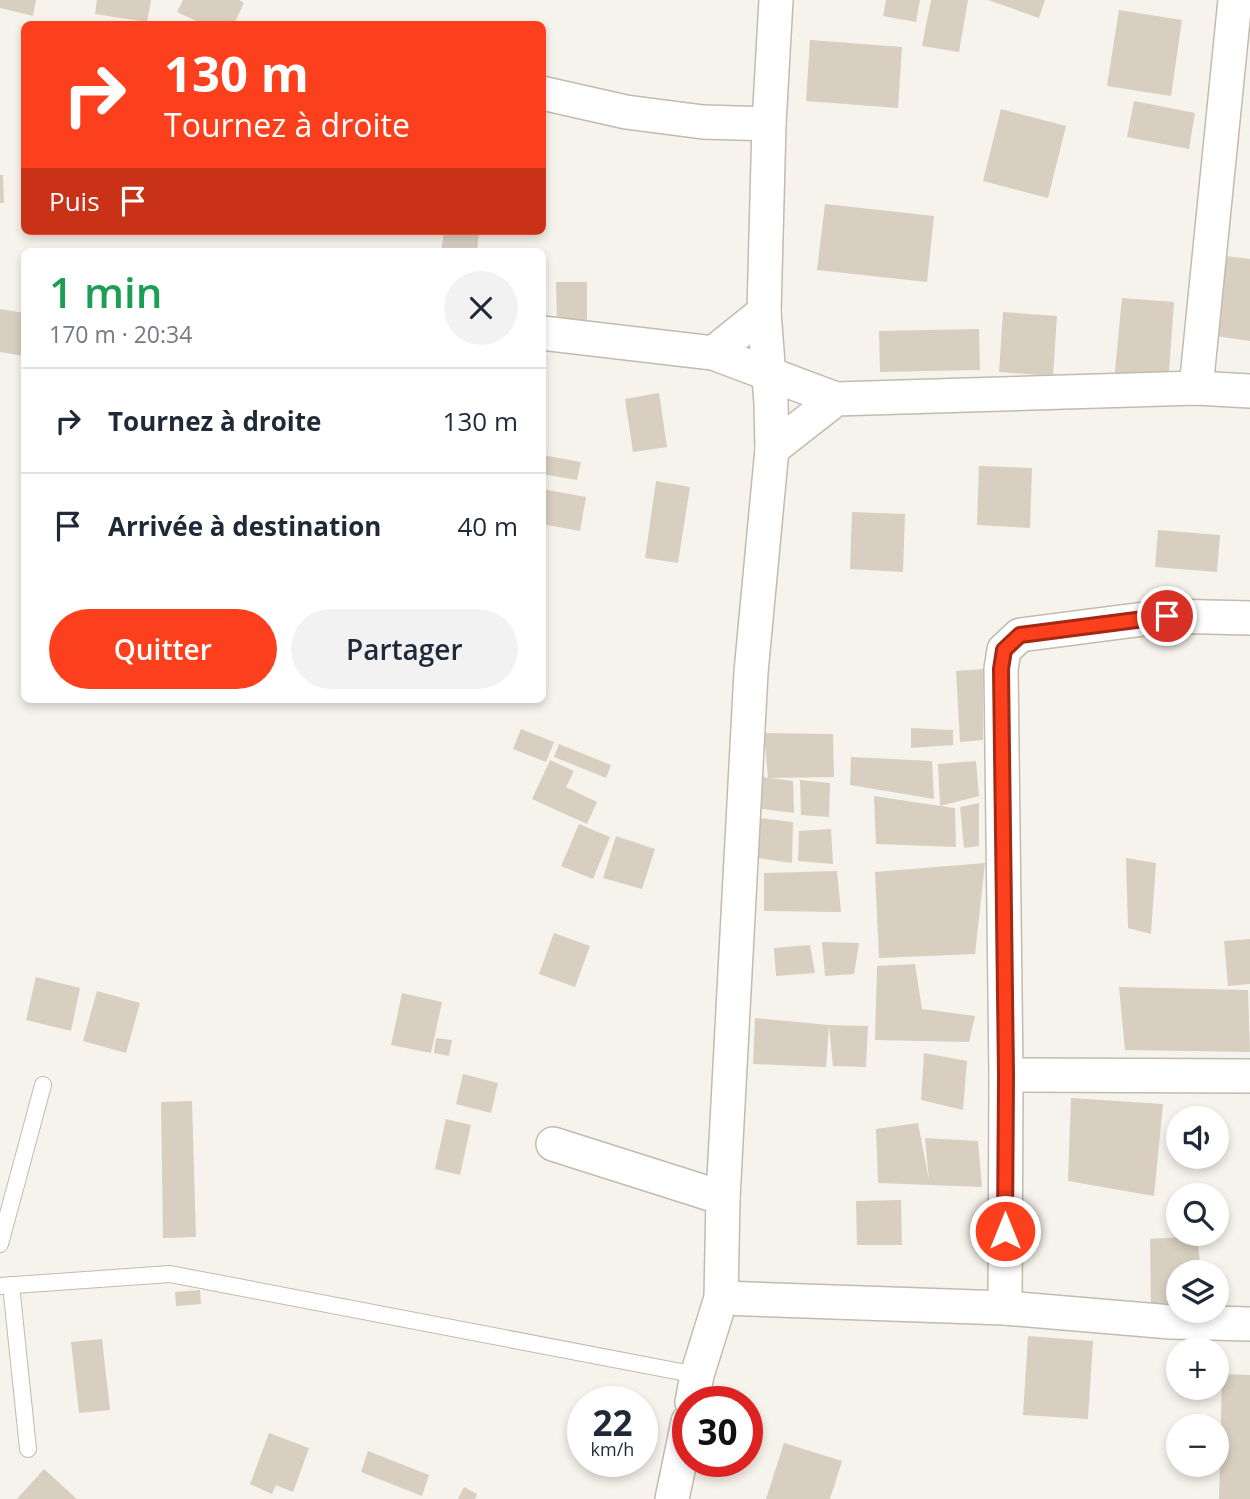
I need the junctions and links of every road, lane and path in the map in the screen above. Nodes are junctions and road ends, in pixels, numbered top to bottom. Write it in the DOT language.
graph roads {
  1 [pos="776,0"];
  2 [pos="1235,0"];
  3 [pos="546,94"];
  4 [pos="769,124"];
  5 [pos="764,312"];
  6 [pos="546,333"];
  7 [pos="713,353"];
  8 [pos="769,374"];
  9 [pos="1196,388"];
  10 [pos="1250,391"];
  11 [pos="835,399"];
  12 [pos="772,449"];
  13 [pos="1250,618"];
  14 [pos="1006,1075"];
  15 [pos="1250,1076"];
  16 [pos="43,1085"];
  17 [pos="553,1144"];
  18 [pos="723,1198"];
  19 [pos="0,1244"];
  20 [pos="6,1285"];
  21 [pos="721,1298"];
  22 [pos="1005,1308"];
  23 [pos="1250,1324"];
  24 [pos="685,1386"];
  25 [pos="695,1386"];
  26 [pos="28,1449"];
  27 [pos="677,1477"];
  28 [pos="672,1499"];
  1 -- 4 [label="street"];
  2 -- 9 [label="street"];
  3 -- 4 [label="street"];
  4 -- 5 [label="street"];
  5 -- 7 [label="street"];
  5 -- 8 [label="street"];
  6 -- 7 [label="street"];
  7 -- 8 [label="street"];
  8 -- 11 [label="street"];
  8 -- 12 [label="street"];
  9 -- 10 [label="street"];
  9 -- 11 [label="street"];
  11 -- 12 [label="street"];
  12 -- 18 [label="street"];
  13 -- 14 [label="street"];
  14 -- 15 [label="street"];
  14 -- 22 [label="street"];
  16 -- 19 [label="lane"];
  17 -- 18 [label="street"];
  18 -- 21 [label="street"];
  20 -- 24 [label="lane"];
  20 -- 26 [label="lane"];
  21 -- 22 [label="street"];
  21 -- 25 [label="street"];
  22 -- 23 [label="street"];
  27 -- 28 [label="street"];
}
